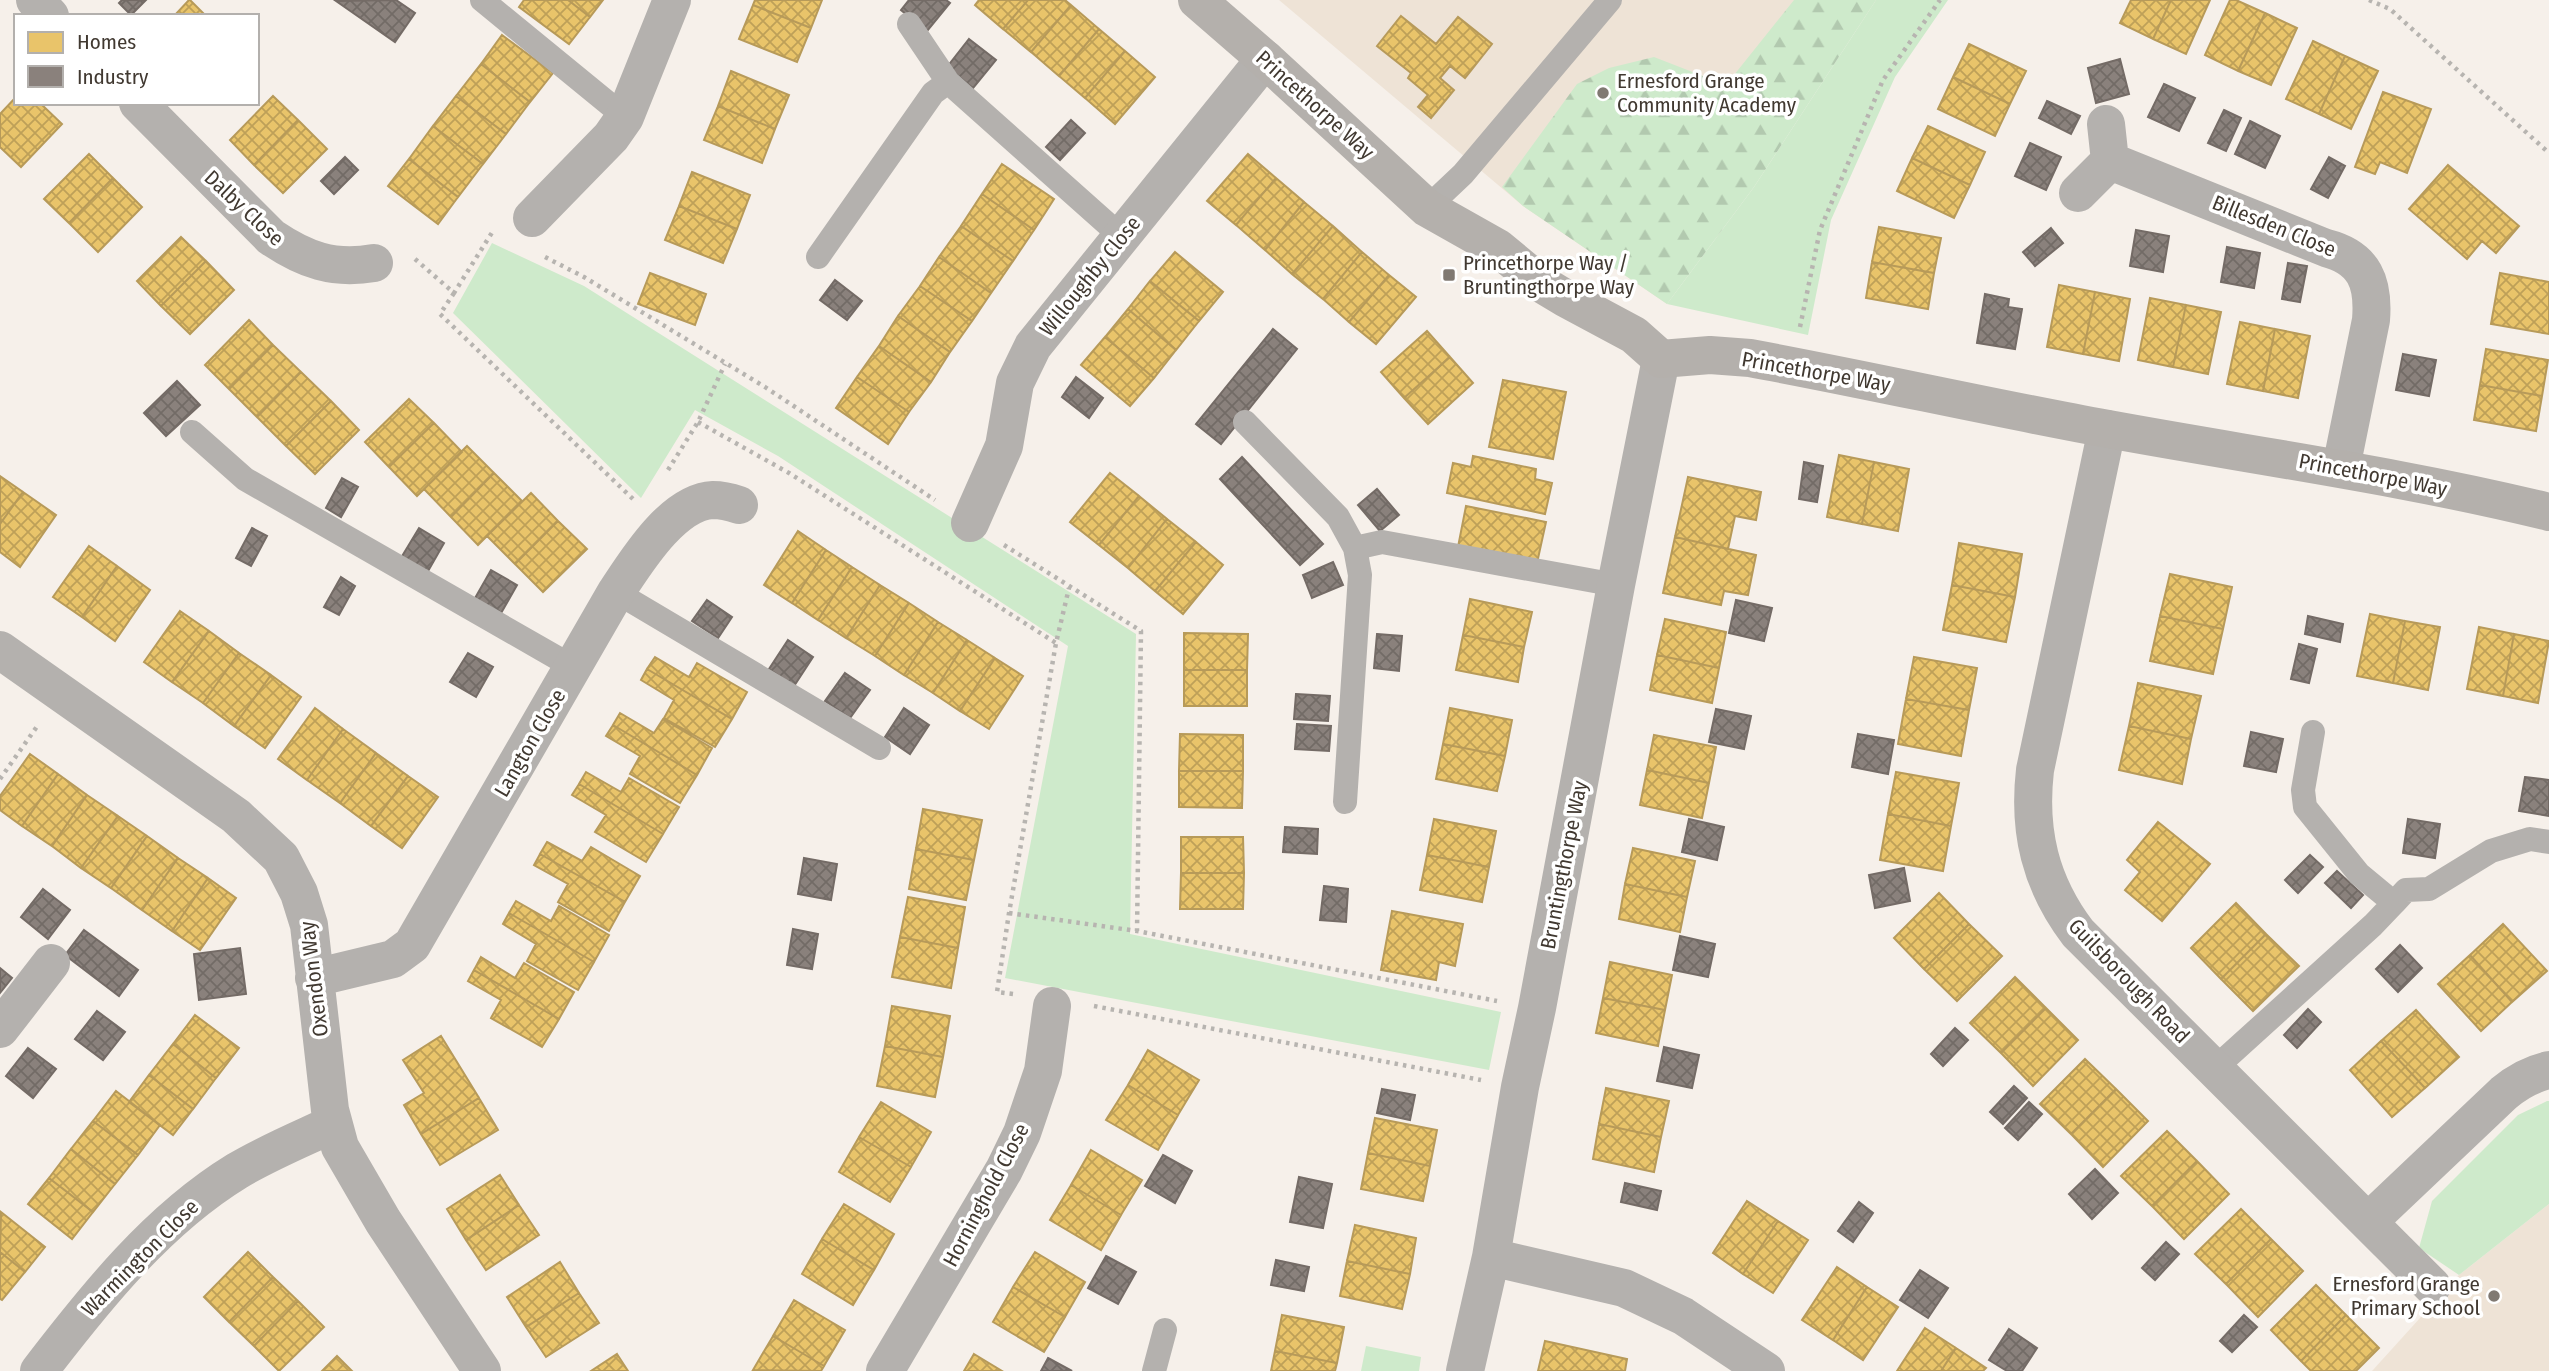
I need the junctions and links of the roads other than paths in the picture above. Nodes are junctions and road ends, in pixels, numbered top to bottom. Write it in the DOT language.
graph roads {
  1 [pos="35,0"];
  2 [pos="482,0"];
  3 [pos="672,0"];
  4 [pos="1197,0"];
  5 [pos="1610,0"];
  6 [pos="48,14"];
  7 [pos="909,24"];
  8 [pos="1265,59"];
  9 [pos="948,82"];
  10 [pos="140,105"];
  11 [pos="625,117"];
  12 [pos="2078,193"];
  13 [pos="1427,208"];
  14 [pos="518,228"];
  15 [pos="1122,237"];
  16 [pos="818,257"];
  17 [pos="374,263"];
  18 [pos="1661,359"];
  19 [pos="1245,422"];
  20 [pos="2107,429"];
  21 [pos="191,432"];
  22 [pos="2341,468"];
  23 [pos="739,505"];
  24 [pos="2549,512"];
  25 [pos="970,523"];
  26 [pos="1355,548"];
  27 [pos="1616,585"];
  28 [pos="616,592"];
  29 [pos="0,650"];
  30 [pos="573,667"];
  31 [pos="2313,732"];
  32 [pos="879,748"];
  33 [pos="1345,803"];
  34 [pos="2549,842"];
  35 [pos="2394,903"];
  36 [pos="51,963"];
  37 [pos="314,978"];
  38 [pos="1038,1000"];
  39 [pos="0,1028"];
  40 [pos="2214,1069"];
  41 [pos="2549,1070"];
  42 [pos="332,1124"];
  43 [pos="2369,1221"];
  44 [pos="1491,1256"];
  45 [pos="2432,1286"];
  46 [pos="1165,1330"];
  47 [pos="38,1371"];
  48 [pos="482,1371"];
  49 [pos="885,1371"];
  50 [pos="1154,1371"];
  51 [pos="1465,1371"];
  52 [pos="1766,1371"];
  1 -- 6 [label="street"];
  2 -- 11 [label="lane"];
  3 -- 11 [label="street"];
  4 -- 8 [label="street, Princethorpe Way"];
  5 -- 13 [label="lane"];
  7 -- 9 [label="lane"];
  8 -- 13 [label="street, Princethorpe Way"];
  8 -- 15 [label="street, Willoughby Close"];
  9 -- 15 [label="lane"];
  9 -- 16 [label="lane"];
  10 -- 17 [label="street, Dalby Close"];
  11 -- 14 [label="street"];
  12 -- 22 [label="street, Billesden Close"];
  13 -- 18 [label="street, Princethorpe Way"];
  15 -- 25 [label="street, Willoughby Close"];
  18 -- 20 [label="street, Princethorpe Way"];
  18 -- 27 [label="street, Bruntingthorpe Way"];
  19 -- 26 [label="lane"];
  20 -- 22 [label="street, Princethorpe Way"];
  20 -- 40 [label="street, Guilsborough Road"];
  21 -- 30 [label="lane"];
  22 -- 24 [label="street, Princethorpe Way"];
  23 -- 28 [label="street, Langton Close"];
  26 -- 27 [label="lane"];
  26 -- 33 [label="lane"];
  27 -- 44 [label="street, Bruntingthorpe Way"];
  28 -- 30 [label="street, Langton Close"];
  28 -- 32 [label="lane"];
  29 -- 37 [label="street, Oxendon Way"];
  30 -- 37 [label="street, Langton Close"];
  31 -- 35 [label="lane"];
  34 -- 35 [label="lane"];
  35 -- 40 [label="lane"];
  36 -- 39 [label="street"];
  37 -- 42 [label="street, Oxendon Way"];
  38 -- 49 [label="street, Horninghold Close"];
  40 -- 43 [label="street, Guilsborough Road"];
  41 -- 43 [label="street"];
  42 -- 47 [label="street, Warmington Close"];
  42 -- 48 [label="street, Oxendon Way"];
  43 -- 45 [label="street, Guilsborough Road"];
  44 -- 51 [label="street, Bruntingthorpe Way"];
  44 -- 52 [label="street"];
  46 -- 50 [label="lane"];
}
